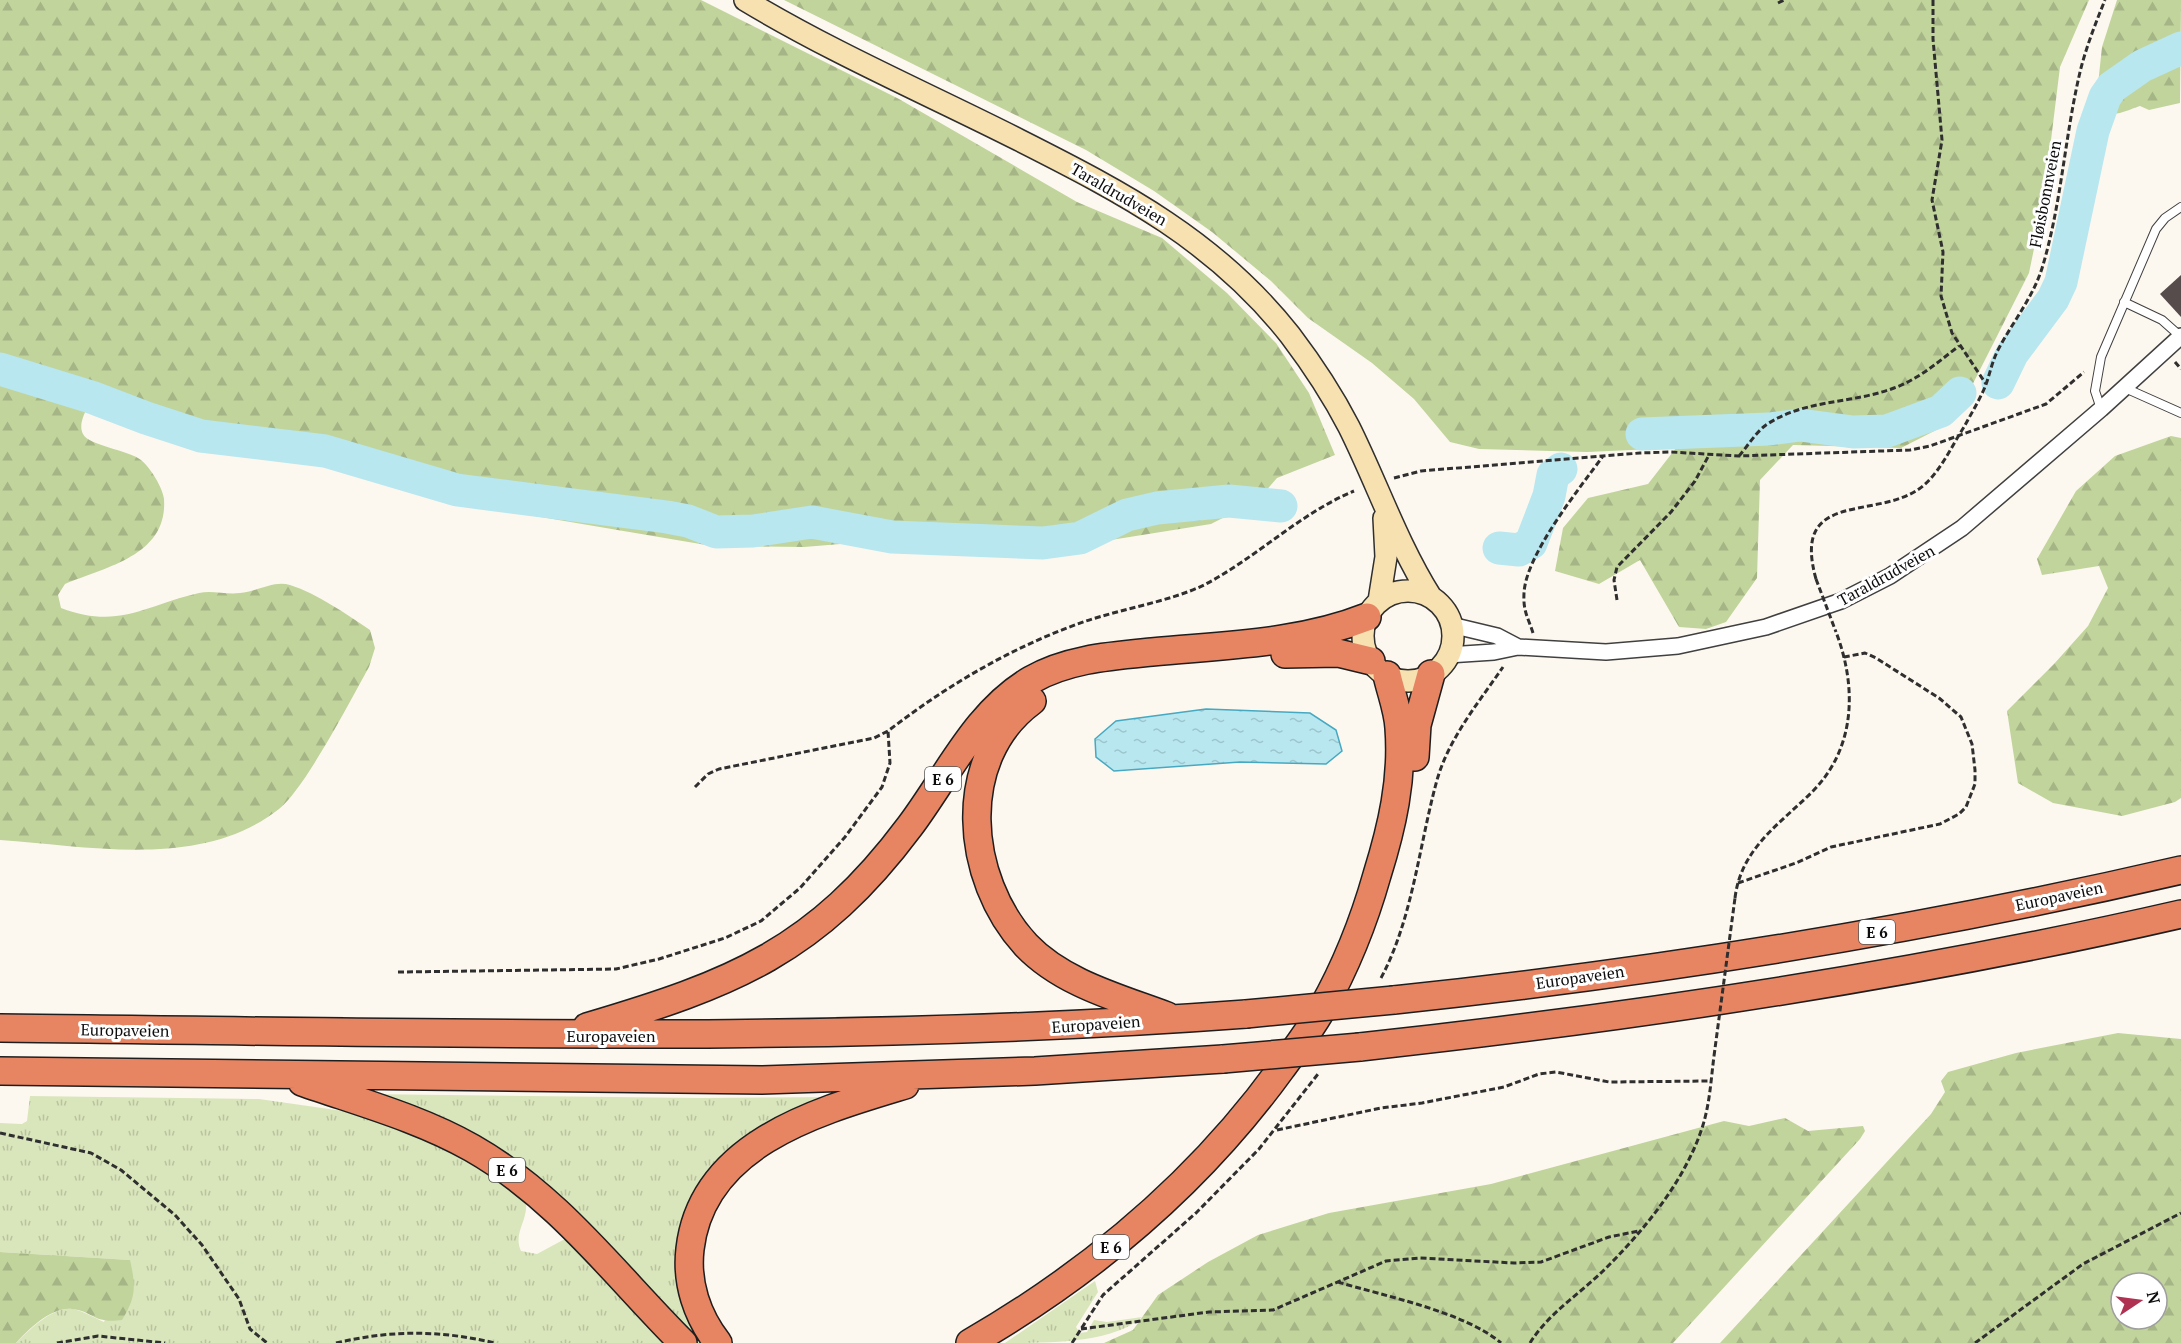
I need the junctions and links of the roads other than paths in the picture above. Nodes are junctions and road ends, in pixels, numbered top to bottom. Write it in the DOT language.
graph roads {
  1 [pos="745,0"];
  2 [pos="2181,207"];
  3 [pos="2124,302"];
  4 [pos="2181,336"];
  5 [pos="2125,388"];
  6 [pos="2102,409"];
  7 [pos="2181,413"];
  8 [pos="1383,508"];
  9 [pos="1431,597"];
  10 [pos="1373,609"];
  11 [pos="1452,625"];
  12 [pos="1518,647"];
  13 [pos="1440,664"];
  14 [pos="1379,668"];
  15 [pos="2181,870"];
  16 [pos="2181,914"];
  17 [pos="1177,1019"];
  18 [pos="0,1028"];
  19 [pos="559,1036"];
  20 [pos="0,1071"];
  21 [pos="281,1074"];
  22 [pos="938,1075"];
  23 [pos="683,1343"];
  24 [pos="718,1343"];
  25 [pos="970,1343"];
  26 [pos="987,1343"];
  1 -- 8 [label="main road, Taraldrudveien"];
  2 -- 3 [label="lane"];
  3 -- 4 [label="lane"];
  3 -- 6 [label="lane"];
  4 -- 5 [label="street, Taraldrudveien"];
  5 -- 6 [label="street, Taraldrudveien"];
  5 -- 7 [label="lane"];
  6 -- 12 [label="street, Taraldrudveien"];
  8 -- 9 [label="main road, Taraldrudveien"];
  8 -- 10 [label="main road, Taraldrudveien"];
  9 -- 10 [label="main road"];
  9 -- 11 [label="main road"];
  10 -- 14 [label="main road"];
  10 -- 19 [label="highway, E 6"];
  11 -- 12 [label="street, Taraldrudveien"];
  11 -- 13 [label="main road"];
  12 -- 13 [label="street, Taraldrudveien"];
  13 -- 14 [label="main road"];
  13 -- 26 [label="highway, E 6"];
  14 -- 17 [label="highway, E 6"];
  14 -- 25 [label="highway, E 6"];
  15 -- 17 [label="highway, Europaveien / E 6, bridge"];
  16 -- 22 [label="highway, E 6, bridge"];
  17 -- 19 [label="highway, Europaveien / E 6"];
  18 -- 19 [label="highway, Europaveien / E 6"];
  20 -- 21 [label="highway, E 6"];
  21 -- 22 [label="highway, E 6"];
  21 -- 23 [label="highway, E 6"];
  22 -- 24 [label="highway, E 6"];
}
